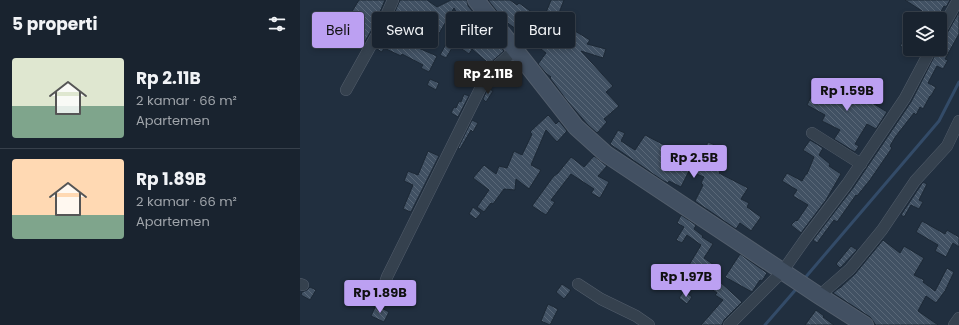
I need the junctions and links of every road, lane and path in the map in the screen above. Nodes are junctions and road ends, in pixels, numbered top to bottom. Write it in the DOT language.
graph roads {
  1 [pos="393,0"];
  2 [pos="476,0"];
  3 [pos="958,0"];
  4 [pos="947,20"];
  5 [pos="515,50"];
  6 [pos="927,56"];
  7 [pos="346,90"];
  8 [pos="957,127"];
  9 [pos="812,133"];
  10 [pos="861,164"];
  11 [pos="786,274"];
  12 [pos="578,284"];
  13 [pos="384,286"];
  14 [pos="818,295"];
  15 [pos="959,318"];
  16 [pos="649,325"];
  17 [pos="729,325"];
  18 [pos="865,325"];
  19 [pos="954,325"];
  1 -- 7 [label="street"];
  2 -- 5 [label="street"];
  3 -- 4 [label="street"];
  5 -- 11 [label="street"];
  5 -- 13 [label="street"];
  6 -- 10 [label="street"];
  8 -- 14 [label="street"];
  9 -- 10 [label="street"];
  10 -- 11 [label="street"];
  11 -- 14 [label="street"];
  11 -- 17 [label="street"];
  12 -- 16 [label="street"];
  14 -- 18 [label="street"];
  15 -- 19 [label="street"];
}
